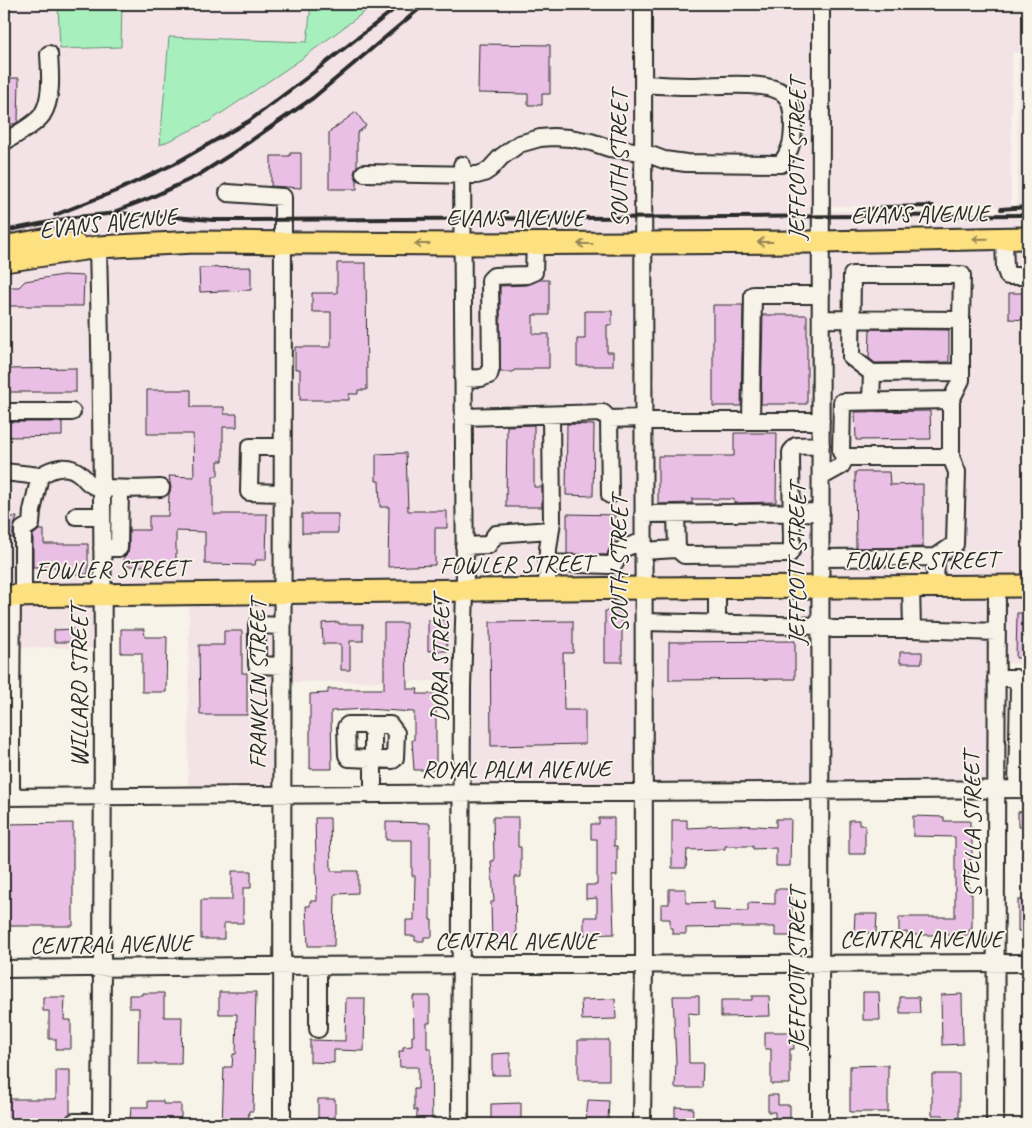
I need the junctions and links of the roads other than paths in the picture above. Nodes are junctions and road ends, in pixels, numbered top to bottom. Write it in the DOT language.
graph roads {
  1 [pos="643,4"];
  2 [pos="821,4"];
  3 [pos="49,54"];
  4 [pos="643,84"];
  5 [pos="4,142"];
  6 [pos="643,152"];
  7 [pos="462,170"];
  8 [pos="364,173"];
  9 [pos="228,193"];
  10 [pos="1028,238"];
  11 [pos="1004,239"];
  12 [pos="821,242"];
  13 [pos="283,243"];
  14 [pos="462,244"];
  15 [pos="535,244"];
  16 [pos="643,244"];
  17 [pos="4,247"];
  18 [pos="94,248"];
  19 [pos="4,261"];
  20 [pos="1028,276"];
  21 [pos="821,296"];
  22 [pos="821,319"];
  23 [pos="852,320"];
  24 [pos="961,320"];
  25 [pos="961,372"];
  26 [pos="872,373"];
  27 [pos="463,378"];
  28 [pos="951,400"];
  29 [pos="871,401"];
  30 [pos="4,412"];
  31 [pos="72,412"];
  32 [pos="551,415"];
  33 [pos="463,417"];
  34 [pos="609,419"];
  35 [pos="642,420"];
  36 [pos="751,421"];
  37 [pos="821,421"];
  38 [pos="821,445"];
  39 [pos="282,447"];
  40 [pos="951,456"];
  41 [pos="846,457"];
  42 [pos="4,472"];
  43 [pos="40,476"];
  44 [pos="821,477"];
  45 [pos="102,487"];
  46 [pos="161,488"];
  47 [pos="120,489"];
  48 [pos="282,493"];
  49 [pos="610,496"];
  50 [pos="791,512"];
  51 [pos="820,512"];
  52 [pos="643,514"];
  53 [pos="676,514"];
  54 [pos="76,516"];
  55 [pos="102,516"];
  56 [pos="550,530"];
  57 [pos="464,546"];
  58 [pos="643,547"];
  59 [pos="102,548"];
  60 [pos="676,549"];
  61 [pos="936,557"];
  62 [pos="820,558"];
  63 [pos="843,558"];
  64 [pos="548,563"];
  65 [pos="911,586"];
  66 [pos="935,586"];
  67 [pos="997,586"];
  68 [pos="1028,586"];
  69 [pos="717,587"];
  70 [pos="820,587"];
  71 [pos="842,587"];
  72 [pos="644,588"];
  73 [pos="547,590"];
  74 [pos="465,591"];
  75 [pos="282,592"];
  76 [pos="102,595"];
  77 [pos="13,596"];
  78 [pos="644,622"];
  79 [pos="717,624"];
  80 [pos="282,626"];
  81 [pos="820,626"];
  82 [pos="912,629"];
  83 [pos="997,632"];
  84 [pos="283,666"];
  85 [pos="996,678"];
  86 [pos="373,725"];
  87 [pos="373,760"];
  88 [pos="996,789"];
  89 [pos="1023,789"];
  90 [pos="821,790"];
  91 [pos="643,792"];
  92 [pos="373,793"];
  93 [pos="462,793"];
  94 [pos="282,794"];
  95 [pos="103,796"];
  96 [pos="8,797"];
  97 [pos="995,963"];
  98 [pos="1028,963"];
  99 [pos="644,964"];
  100 [pos="820,964"];
  101 [pos="282,966"];
  102 [pos="318,966"];
  103 [pos="460,966"];
  104 [pos="102,968"];
  105 [pos="4,969"];
  106 [pos="318,1029"];
  107 [pos="101,1123"];
  108 [pos="74,1124"];
  109 [pos="282,1124"];
  110 [pos="460,1124"];
  111 [pos="642,1124"];
  112 [pos="820,1124"];
  113 [pos="995,1124"];
  1 -- 4 [label="street, SOUTH STREET"];
  2 -- 12 [label="street, JEFFCOTT STREET"];
  3 -- 5 [label="street"];
  4 -- 6 [label="street, SOUTH STREET"];
  4 -- 6 [label="street"];
  6 -- 7 [label="street"];
  6 -- 16 [label="street, SOUTH STREET"];
  7 -- 8 [label="street"];
  7 -- 14 [label="street, DORA STREET"];
  9 -- 13 [label="street, FRANKLIN STREET"];
  10 -- 11 [label="main road, EVANS AVENUE"];
  11 -- 12 [label="main road, EVANS AVENUE, one-way"];
  11 -- 20 [label="street"];
  12 -- 16 [label="main road, EVANS AVENUE, one-way"];
  12 -- 21 [label="street, JEFFCOTT STREET"];
  14 -- 13 [label="main road, EVANS AVENUE, one-way"];
  13 -- 18 [label="main road, EVANS AVENUE"];
  13 -- 39 [label="street, FRANKLIN STREET"];
  14 -- 15 [label="main road, EVANS AVENUE"];
  14 -- 27 [label="street, DORA STREET"];
  16 -- 15 [label="main road, EVANS AVENUE, one-way"];
  15 -- 27 [label="street"];
  16 -- 35 [label="street, SOUTH STREET"];
  17 -- 18 [label="main road"];
  18 -- 19 [label="main road, EVANS AVENUE"];
  18 -- 45 [label="street, WILLARD STREET"];
  21 -- 22 [label="street, JEFFCOTT STREET"];
  21 -- 36 [label="street"];
  22 -- 23 [label="street"];
  22 -- 37 [label="street, JEFFCOTT STREET"];
  23 -- 24 [label="street"];
  23 -- 24 [label="street"];
  23 -- 26 [label="street"];
  24 -- 25 [label="street"];
  25 -- 26 [label="street"];
  25 -- 28 [label="street"];
  26 -- 29 [label="street"];
  27 -- 33 [label="street, DORA STREET"];
  28 -- 29 [label="street"];
  28 -- 40 [label="street"];
  29 -- 41 [label="street"];
  30 -- 31 [label="street"];
  32 -- 33 [label="street"];
  32 -- 34 [label="street"];
  32 -- 56 [label="street"];
  33 -- 57 [label="street, DORA STREET"];
  34 -- 35 [label="street"];
  34 -- 49 [label="street"];
  35 -- 36 [label="street"];
  35 -- 52 [label="street, SOUTH STREET"];
  36 -- 37 [label="street"];
  37 -- 38 [label="street, JEFFCOTT STREET"];
  38 -- 44 [label="street, JEFFCOTT STREET"];
  38 -- 50 [label="street"];
  39 -- 48 [label="street, FRANKLIN STREET"];
  39 -- 48 [label="street"];
  40 -- 41 [label="street"];
  40 -- 61 [label="street"];
  41 -- 44 [label="street"];
  42 -- 43 [label="street"];
  43 -- 45 [label="street"];
  43 -- 77 [label="street"];
  44 -- 51 [label="street, JEFFCOTT STREET"];
  45 -- 47 [label="street"];
  45 -- 55 [label="street, WILLARD STREET"];
  46 -- 47 [label="street"];
  47 -- 59 [label="street"];
  48 -- 75 [label="street, FRANKLIN STREET"];
  50 -- 51 [label="street"];
  50 -- 53 [label="street"];
  50 -- 60 [label="street"];
  51 -- 62 [label="street, JEFFCOTT STREET"];
  52 -- 53 [label="street"];
  52 -- 58 [label="street, SOUTH STREET"];
  53 -- 60 [label="street"];
  54 -- 55 [label="street"];
  55 -- 59 [label="street, WILLARD STREET"];
  56 -- 57 [label="street"];
  56 -- 64 [label="street"];
  57 -- 74 [label="street, DORA STREET"];
  58 -- 60 [label="street"];
  58 -- 64 [label="street"];
  58 -- 72 [label="street, SOUTH STREET"];
  59 -- 76 [label="street, WILLARD STREET"];
  61 -- 63 [label="street"];
  61 -- 66 [label="street"];
  62 -- 63 [label="street"];
  62 -- 70 [label="street, JEFFCOTT STREET"];
  63 -- 71 [label="street"];
  64 -- 73 [label="street"];
  65 -- 66 [label="main road, FOWLER STREET"];
  65 -- 71 [label="main road, FOWLER STREET"];
  65 -- 82 [label="street"];
  66 -- 67 [label="main road, FOWLER STREET"];
  67 -- 68 [label="main road, FOWLER STREET"];
  67 -- 83 [label="street, STELLA STREET"];
  69 -- 70 [label="main road, FOWLER STREET"];
  69 -- 72 [label="main road, FOWLER STREET"];
  69 -- 79 [label="street"];
  70 -- 71 [label="main road, FOWLER STREET"];
  70 -- 81 [label="street, JEFFCOTT STREET"];
  72 -- 73 [label="main road, FOWLER STREET"];
  72 -- 78 [label="street, SOUTH STREET"];
  73 -- 74 [label="main road, FOWLER STREET"];
  74 -- 75 [label="main road, FOWLER STREET"];
  74 -- 93 [label="street, DORA STREET"];
  75 -- 76 [label="main road, FOWLER STREET"];
  75 -- 80 [label="street, FRANKLIN STREET"];
  76 -- 77 [label="main road, FOWLER STREET"];
  76 -- 95 [label="street, WILLARD STREET"];
  77 -- 96 [label="street"];
  78 -- 79 [label="street"];
  78 -- 91 [label="street, SOUTH STREET"];
  79 -- 81 [label="street"];
  80 -- 84 [label="street, FRANKLIN STREET"];
  80 -- 84 [label="street"];
  81 -- 82 [label="street"];
  81 -- 90 [label="street, JEFFCOTT STREET"];
  82 -- 83 [label="street"];
  83 -- 85 [label="street, STELLA STREET"];
  84 -- 94 [label="street, FRANKLIN STREET"];
  85 -- 88 [label="street, STELLA STREET"];
  85 -- 89 [label="street"];
  86 -- 87 [label="street"];
  86 -- 87 [label="street"];
  86 -- 87 [label="street"];
  87 -- 92 [label="street"];
  88 -- 89 [label="street, ROYAL PALM AVENUE"];
  88 -- 90 [label="street, ROYAL PALM AVENUE"];
  88 -- 97 [label="street, STELLA STREET"];
  90 -- 91 [label="street, ROYAL PALM AVENUE"];
  90 -- 100 [label="street, JEFFCOTT STREET"];
  91 -- 93 [label="street, ROYAL PALM AVENUE"];
  91 -- 99 [label="street, SOUTH STREET"];
  92 -- 93 [label="street, ROYAL PALM AVENUE"];
  92 -- 94 [label="street, ROYAL PALM AVENUE"];
  93 -- 103 [label="street, DORA STREET"];
  94 -- 95 [label="street, ROYAL PALM AVENUE"];
  94 -- 101 [label="street, FRANKLIN STREET"];
  95 -- 96 [label="street, ROYAL PALM AVENUE"];
  95 -- 104 [label="street, WILLARD STREET"];
  97 -- 98 [label="street, CENTRAL AVENUE"];
  97 -- 100 [label="street, CENTRAL AVENUE"];
  97 -- 113 [label="street, STELLA STREET"];
  99 -- 100 [label="street, CENTRAL AVENUE"];
  99 -- 103 [label="street, CENTRAL AVENUE"];
  99 -- 111 [label="street, SOUTH STREET"];
  100 -- 112 [label="street, JEFFCOTT STREET"];
  101 -- 102 [label="street, CENTRAL AVENUE"];
  101 -- 104 [label="street, CENTRAL AVENUE"];
  101 -- 109 [label="street, FRANKLIN STREET"];
  102 -- 103 [label="street, CENTRAL AVENUE"];
  102 -- 106 [label="street"];
  103 -- 110 [label="street, DORA STREET"];
  104 -- 105 [label="street, CENTRAL AVENUE"];
  104 -- 107 [label="street, WILLARD STREET"];
  107 -- 108 [label="street"];
}
